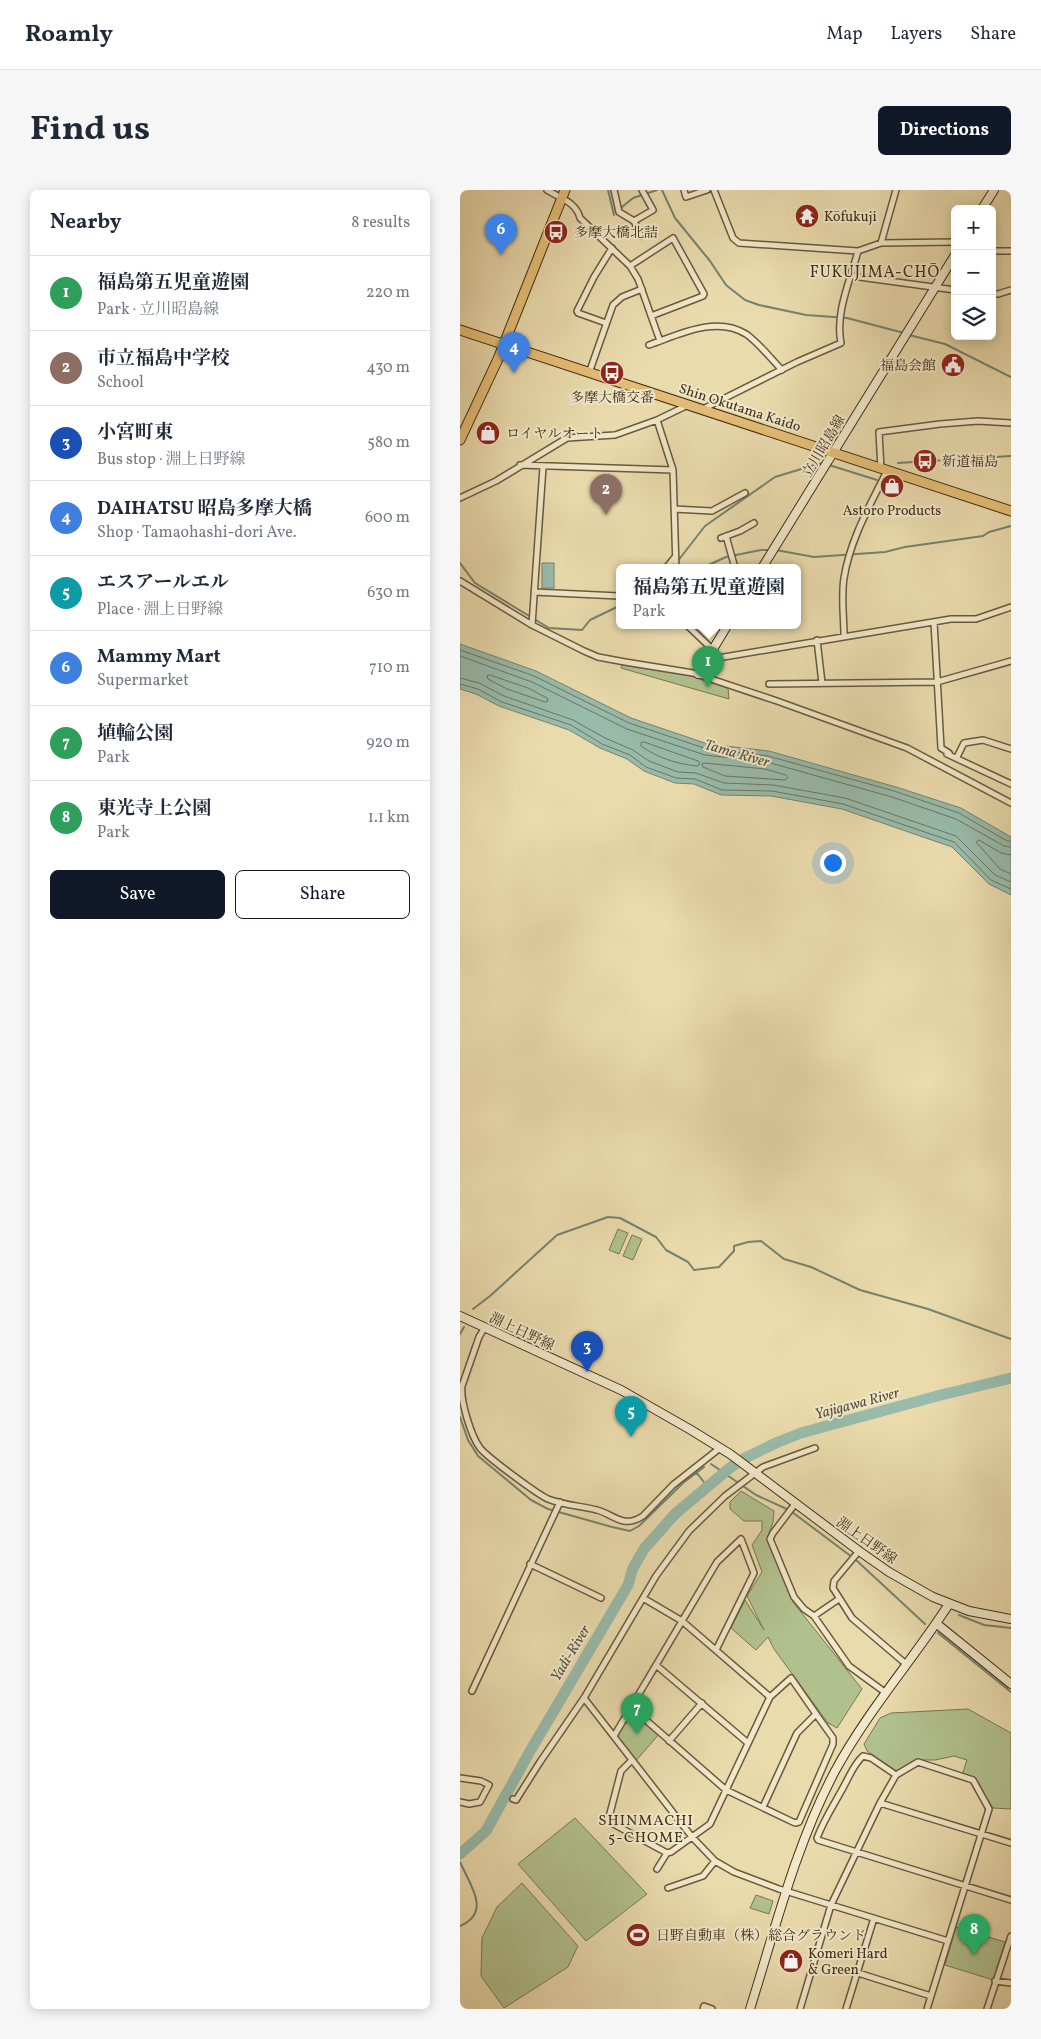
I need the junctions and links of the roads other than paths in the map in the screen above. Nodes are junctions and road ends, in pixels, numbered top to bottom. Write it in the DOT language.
graph roads {
  1 [pos="547,190"];
  2 [pos="565,190"];
  3 [pos="614,190"];
  4 [pos="684,190"];
  5 [pos="707,190"];
  6 [pos="714,190"];
  7 [pos="896,190"];
  8 [pos="994,190"];
  9 [pos="644,193"];
  10 [pos="562,199"];
  11 [pos="985,205"];
  12 [pos="634,221"];
  13 [pos="641,236"];
  14 [pos="951,242"];
  15 [pos="881,243"];
  16 [pos="612,248"];
  17 [pos="858,251"];
  18 [pos="996,251"];
  19 [pos="1011,251"];
  20 [pos="951,261"];
  21 [pos="630,266"];
  22 [pos="852,276"];
  23 [pos="934,288"];
  24 [pos="642,289"];
  25 [pos="951,290"];
  26 [pos="1011,290"];
  27 [pos="996,294"];
  28 [pos="651,316"];
  29 [pos="606,323"];
  30 [pos="460,330"];
  31 [pos="660,341"];
  32 [pos="504,345"];
  33 [pos="649,345"];
  34 [pos="782,370"];
  35 [pos="589,373"];
  36 [pos="688,405"];
  37 [pos="704,409"];
  38 [pos="656,420"];
  39 [pos="1011,423"];
  40 [pos="460,440"];
  41 [pos="834,453"];
  42 [pos="520,466"];
  43 [pos="543,467"];
  44 [pos="674,470"];
  45 [pos="884,470"];
  46 [pos="745,493"];
  47 [pos="460,498"];
  48 [pos="674,509"];
  49 [pos="1011,512"];
  50 [pos="750,523"];
  51 [pos="675,559"];
  52 [pos="670,564"];
  53 [pos="676,564"];
  54 [pos="734,564"];
  55 [pos="764,564"];
  56 [pos="460,581"];
  57 [pos="534,592"];
  58 [pos="616,596"];
  59 [pos="1011,606"];
  60 [pos="934,622"];
  61 [pos="532,623"];
  62 [pos="691,629"];
  63 [pos="725,629"];
  64 [pos="844,636"];
  65 [pos="817,640"];
  66 [pos="712,649"];
  67 [pos="705,660"];
  68 [pos="1011,661"];
  69 [pos="698,674"];
  70 [pos="937,682"];
  71 [pos="822,683"];
  72 [pos="769,684"];
  73 [pos="1011,750"];
  74 [pos="957,757"];
  75 [pos="1011,784"];
  76 [pos="1011,803"];
  77 [pos="460,1316"];
  78 [pos="485,1327"];
  79 [pos="720,1448"];
  80 [pos="815,1448"];
  81 [pos="754,1472"];
  82 [pos="560,1502"];
  83 [pos="796,1504"];
  84 [pos="859,1551"];
  85 [pos="530,1564"];
  86 [pos="601,1598"];
  87 [pos="643,1598"];
  88 [pos="839,1599"];
  89 [pos="949,1604"];
  90 [pos="814,1616"];
  91 [pos="1011,1619"];
  92 [pos="682,1621"];
  93 [pos="937,1624"];
  94 [pos="716,1650"];
  95 [pos="906,1664"];
  96 [pos="656,1665"];
  97 [pos="1011,1684"];
  98 [pos="472,1691"];
  99 [pos="886,1692"];
  100 [pos="770,1697"];
  101 [pos="584,1698"];
  102 [pos="702,1703"];
  103 [pos="631,1707"];
  104 [pos="816,1714"];
  105 [pos="614,1736"];
  106 [pos="669,1741"];
  107 [pos="748,1743"];
  108 [pos="632,1760"];
  109 [pos="896,1775"];
  110 [pos="460,1778"];
  111 [pos="726,1790"];
  112 [pos="513,1799"];
  113 [pos="460,1802"];
  114 [pos="880,1803"];
  115 [pos="763,1807"];
  116 [pos="981,1834"];
  117 [pos="692,1837"];
  118 [pos="1011,1844"];
  119 [pos="857,1852"];
  120 [pos="667,1853"];
  121 [pos="715,1861"];
  122 [pos="657,1869"];
  123 [pos="966,1886"];
  124 [pos="668,1888"];
  125 [pos="786,1891"];
  126 [pos="1011,1900"];
  127 [pos="831,1905"];
  128 [pos="874,1918"];
  129 [pos="1011,1936"];
  130 [pos="948,1941"];
  131 [pos="1010,1943"];
  132 [pos="858,1973"];
  133 [pos="995,1981"];
  134 [pos="1011,1983"];
  135 [pos="931,1996"];
  136 [pos="703,2009"];
  137 [pos="712,2009"];
  138 [pos="750,2009"];
  139 [pos="800,2009"];
  140 [pos="846,2009"];
  141 [pos="927,2009"];
  142 [pos="986,2009"];
  1 -- 10 [label="street"];
  2 -- 10 [label="main road"];
  3 -- 12 [label="street"];
  4 -- 5 [label="street"];
  6 -- 17 [label="street"];
  7 -- 15 [label="street"];
  8 -- 11 [label="main road"];
  9 -- 12 [label="street"];
  10 -- 16 [label="street"];
  10 -- 32 [label="main road"];
  12 -- 13 [label="street"];
  14 -- 15 [label="street"];
  15 -- 17 [label="street"];
  16 -- 21 [label="street"];
  16 -- 29 [label="street"];
  17 -- 22 [label="street"];
  18 -- 19 [label="street"];
  20 -- 23 [label="main road"];
  21 -- 24 [label="street"];
  21 -- 28 [label="street"];
  22 -- 23 [label="street"];
  22 -- 34 [label="street"];
  23 -- 25 [label="street"];
  23 -- 41 [label="main road, 立川昭島線"];
  24 -- 28 [label="street"];
  24 -- 29 [label="street"];
  26 -- 27 [label="street"];
  28 -- 31 [label="street"];
  29 -- 35 [label="street"];
  30 -- 32 [label="main road, Shin Okutama Kaido"];
  31 -- 33 [label="street"];
  31 -- 34 [label="street"];
  32 -- 35 [label="main road, Shin Okutama Kaido"];
  32 -- 40 [label="main road"];
  34 -- 37 [label="street"];
  35 -- 36 [label="main road, Shin Okutama Kaido"];
  36 -- 37 [label="main road, Shin Okutama Kaido"];
  36 -- 38 [label="street"];
  37 -- 41 [label="main road, Shin Okutama Kaido"];
  38 -- 42 [label="street"];
  38 -- 44 [label="street"];
  39 -- 45 [label="street"];
  41 -- 45 [label="main road, Shin Okutama Kaido"];
  41 -- 55 [label="main road, 立川昭島線"];
  42 -- 43 [label="street"];
  42 -- 47 [label="street"];
  43 -- 44 [label="street"];
  43 -- 57 [label="street"];
  44 -- 48 [label="street"];
  45 -- 49 [label="main road, Shin Okutama Kaido"];
  45 -- 64 [label="street"];
  46 -- 48 [label="street"];
  48 -- 51 [label="street"];
  50 -- 54 [label="street"];
  51 -- 52 [label="street"];
  51 -- 53 [label="street"];
  56 -- 61 [label="street"];
  57 -- 58 [label="street"];
  57 -- 61 [label="street"];
  59 -- 60 [label="street"];
  60 -- 64 [label="street"];
  60 -- 70 [label="street"];
  61 -- 69 [label="street"];
  62 -- 66 [label="street"];
  63 -- 66 [label="main road"];
  64 -- 65 [label="street"];
  65 -- 67 [label="street"];
  65 -- 71 [label="street"];
  66 -- 67 [label="main road"];
  67 -- 69 [label="main road"];
  68 -- 70 [label="street"];
  69 -- 76 [label="street"];
  70 -- 71 [label="street"];
  70 -- 74 [label="street"];
  71 -- 72 [label="street"];
  73 -- 74 [label="street"];
  74 -- 75 [label="street"];
  77 -- 78 [label="main road, 淵上日野線"];
  78 -- 79 [label="main road, 淵上日野線"];
  78 -- 82 [label="street"];
  79 -- 81 [label="main road, 淵上日野線"];
  79 -- 82 [label="street"];
  80 -- 81 [label="street"];
  81 -- 83 [label="main road, 淵上日野線"];
  81 -- 87 [label="street"];
  82 -- 85 [label="street"];
  83 -- 84 [label="main road, 淵上日野線"];
  83 -- 90 [label="street"];
  84 -- 88 [label="street"];
  84 -- 89 [label="main road, 淵上日野線"];
  85 -- 86 [label="street"];
  85 -- 98 [label="street"];
  87 -- 92 [label="street"];
  87 -- 101 [label="street"];
  88 -- 90 [label="street"];
  88 -- 95 [label="street"];
  89 -- 91 [label="main road, 淵上日野線"];
  89 -- 93 [label="main road"];
  90 -- 99 [label="street"];
  92 -- 94 [label="street"];
  92 -- 94 [label="street"];
  92 -- 96 [label="street"];
  93 -- 95 [label="main road"];
  93 -- 97 [label="main road"];
  94 -- 100 [label="street"];
  95 -- 99 [label="main road"];
  96 -- 102 [label="street"];
  96 -- 103 [label="street"];
  99 -- 125 [label="main road"];
  100 -- 104 [label="street"];
  100 -- 107 [label="street"];
  101 -- 105 [label="street"];
  101 -- 112 [label="street"];
  102 -- 106 [label="street"];
  102 -- 107 [label="street"];
  103 -- 105 [label="street"];
  103 -- 106 [label="street"];
  104 -- 115 [label="street"];
  104 -- 115 [label="street"];
  105 -- 108 [label="street"];
  106 -- 111 [label="street"];
  107 -- 111 [label="street"];
  108 -- 117 [label="street"];
  108 -- 120 [label="street"];
  109 -- 114 [label="street"];
  109 -- 116 [label="street"];
  109 -- 119 [label="street"];
  110 -- 113 [label="street"];
  111 -- 115 [label="street"];
  111 -- 117 [label="street"];
  114 -- 116 [label="street"];
  114 -- 119 [label="street"];
  116 -- 118 [label="street"];
  116 -- 123 [label="street"];
  117 -- 120 [label="street"];
  117 -- 121 [label="street"];
  119 -- 123 [label="street"];
  119 -- 127 [label="street"];
  120 -- 122 [label="street"];
  121 -- 124 [label="street"];
  121 -- 125 [label="street"];
  123 -- 126 [label="street"];
  123 -- 130 [label="street"];
  125 -- 127 [label="street"];
  125 -- 138 [label="main road"];
  127 -- 128 [label="street"];
  127 -- 139 [label="street"];
  128 -- 130 [label="street"];
  128 -- 132 [label="street"];
  129 -- 131 [label="street"];
  130 -- 135 [label="street"];
  131 -- 133 [label="street"];
  132 -- 135 [label="street"];
  132 -- 140 [label="street"];
  133 -- 134 [label="street"];
  133 -- 142 [label="street"];
  135 -- 141 [label="street"];
  136 -- 137 [label="street"];
}
